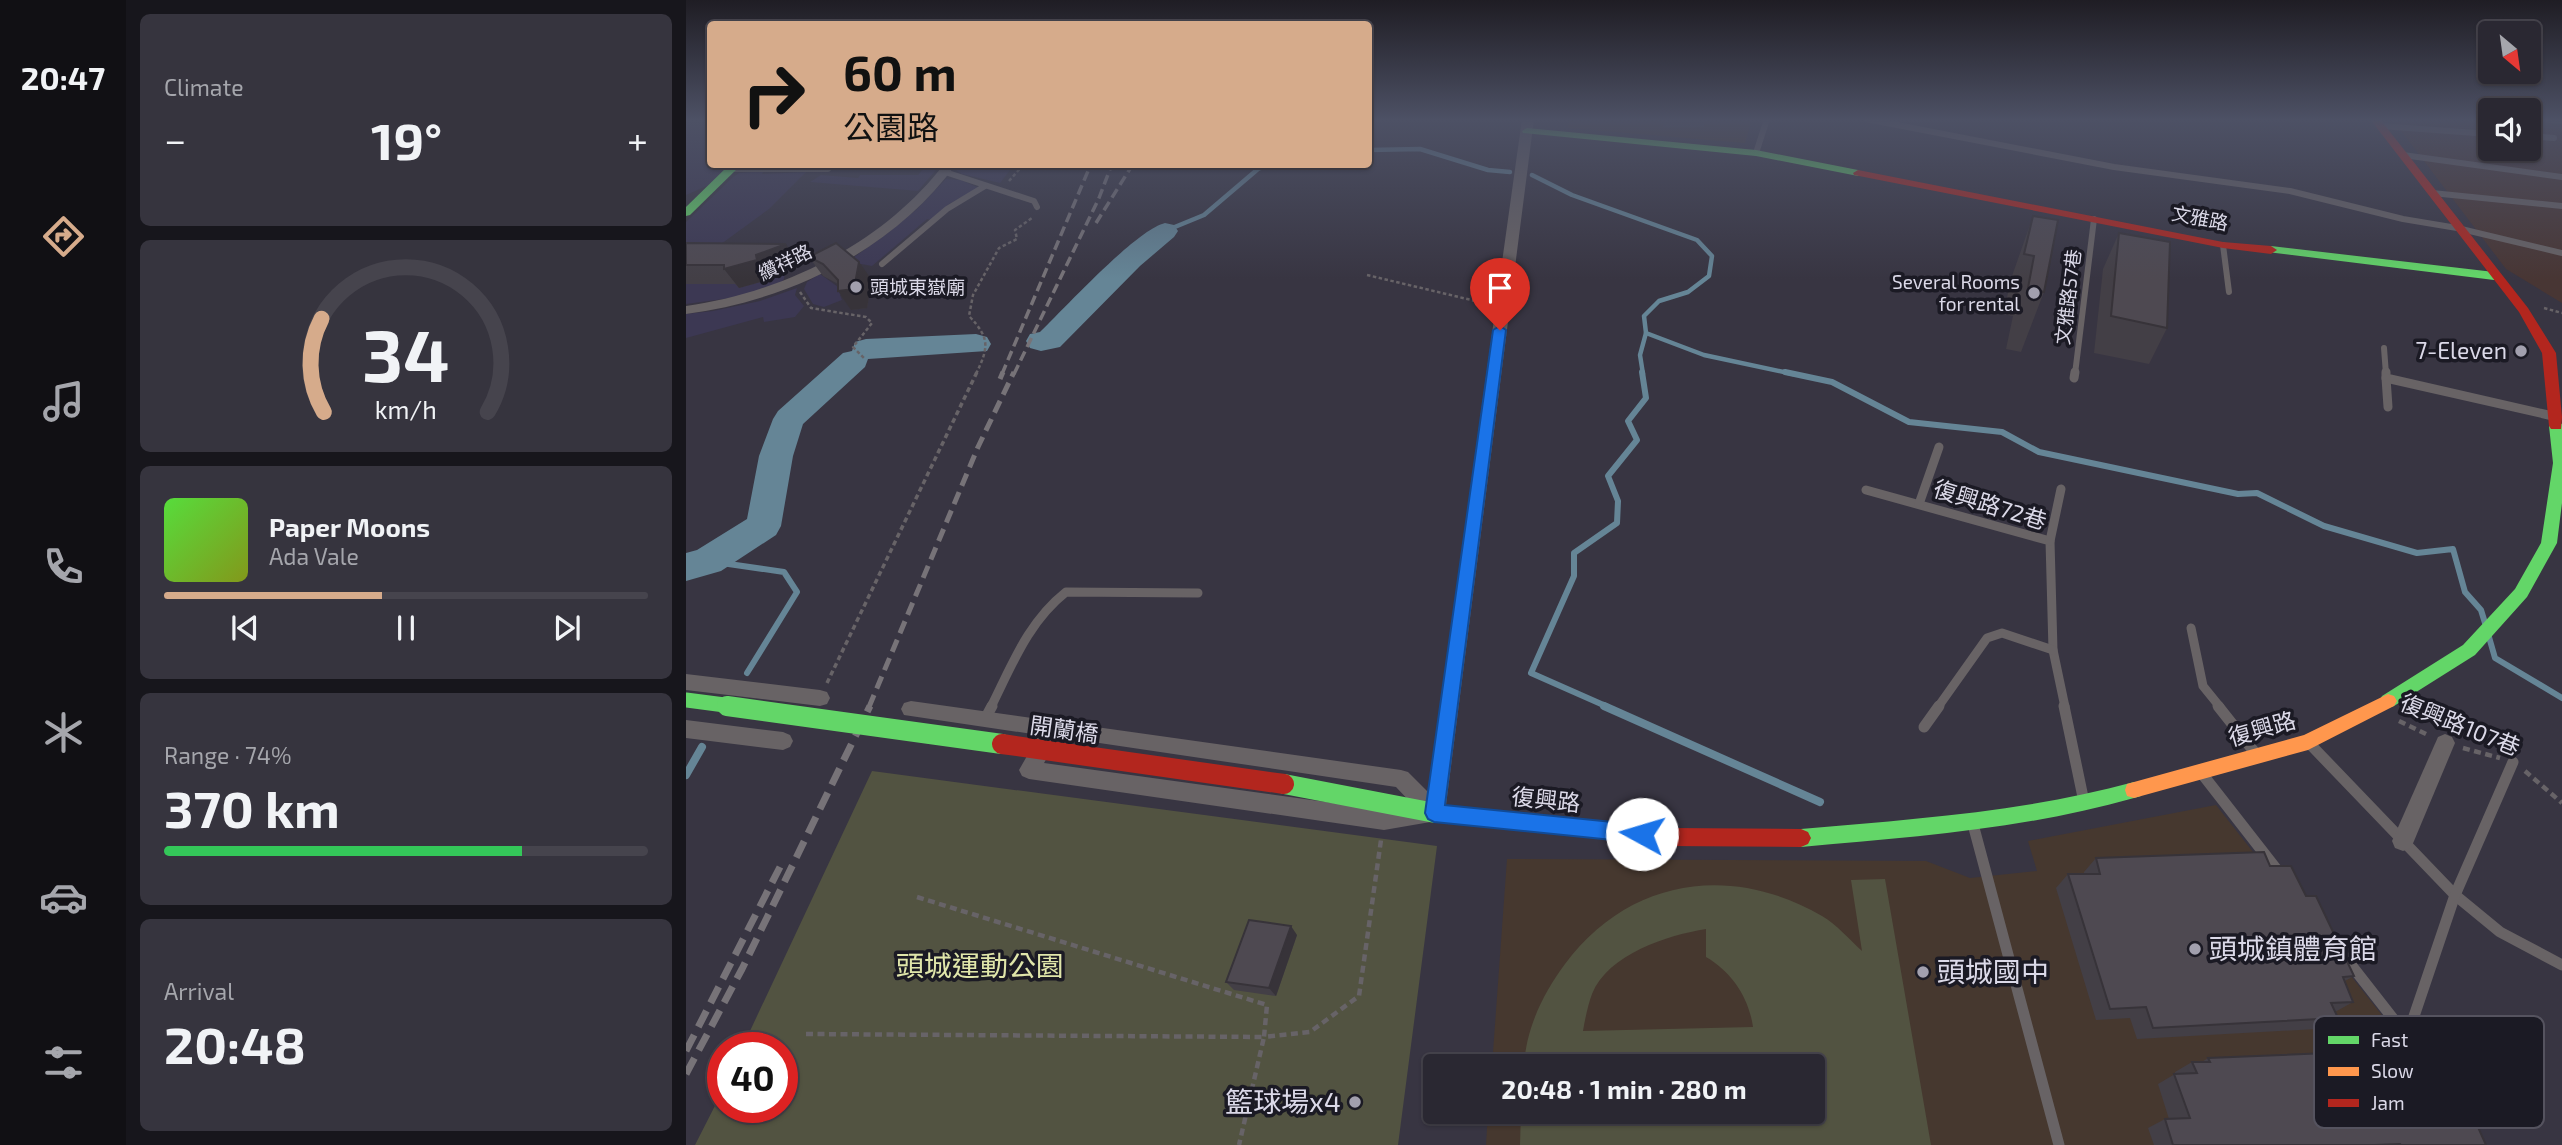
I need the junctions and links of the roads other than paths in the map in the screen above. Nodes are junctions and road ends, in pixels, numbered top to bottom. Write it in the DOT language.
graph roads {
  1 [pos="728,172"];
  2 [pos="942,172"];
  3 [pos="956,172"];
  4 [pos="1522,172"];
  5 [pos="1856,172"];
  6 [pos="2154,172"];
  7 [pos="2414,172"];
  8 [pos="2534,172"];
  9 [pos="2562,177"];
  10 [pos="985,186"];
  11 [pos="2430,193"];
  12 [pos="689,205"];
  13 [pos="2562,206"];
  14 [pos="1037,207"];
  15 [pos="2094,219"];
  16 [pos="2457,228"];
  17 [pos="2223,245"];
  18 [pos="2562,253"];
  19 [pos="881,264"];
  20 [pos="2494,276"];
  21 [pos="2229,292"];
  22 [pos="686,310"];
  23 [pos="2384,348"];
  24 [pos="2074,378"];
  25 [pos="2386,378"];
  26 [pos="2556,379"];
  27 [pos="2388,407"];
  28 [pos="2556,417"];
  29 [pos="1939,447"];
  30 [pos="2061,489"];
  31 [pos="1867,490"];
  32 [pos="1919,504"];
  33 [pos="2050,541"];
  34 [pos="1198,593"];
  35 [pos="2191,628"];
  36 [pos="2053,650"];
  37 [pos="688,690"];
  38 [pos="820,698"];
  39 [pos="911,709"];
  40 [pos="985,719"];
  41 [pos="1924,727"];
  42 [pos="1054,728"];
  43 [pos="686,729"];
  44 [pos="783,741"];
  45 [pos="2308,742"];
  46 [pos="2445,743"];
  47 [pos="2257,756"];
  48 [pos="2513,762"];
  49 [pos="2200,771"];
  50 [pos="2084,804"];
  51 [pos="1434,813"];
  52 [pos="1972,823"];
  53 [pos="2403,841"];
  54 [pos="2291,888"];
  55 [pos="2455,895"];
  56 [pos="2332,941"];
  57 [pos="2562,965"];
  58 [pos="2391,1016"];
  59 [pos="2414,1016"];
  60 [pos="2059,1145"];
  1 -- 12 [label="street"];
  2 -- 22 [label="street, 纘祥路"];
  3 -- 10 [label="lane"];
  4 -- 51 [label="street"];
  5 -- 15 [label="street, 文雅路"];
  6 -- 16 [label="lane"];
  7 -- 11 [label="street, 復興路"];
  8 -- 9 [label="lane"];
  10 -- 14 [label="lane"];
  10 -- 19 [label="lane"];
  11 -- 13 [label="lane"];
  11 -- 16 [label="street, 復興路"];
  15 -- 17 [label="street, 文雅路"];
  15 -- 24 [label="lane, 文雅路57巷"];
  16 -- 18 [label="lane"];
  16 -- 20 [label="street, 復興路"];
  17 -- 20 [label="street, 文雅路"];
  17 -- 21 [label="lane"];
  20 -- 26 [label="street, 復興路"];
  23 -- 25 [label="lane"];
  25 -- 27 [label="lane"];
  25 -- 28 [label="lane"];
  26 -- 28 [label="street, 復興路"];
  28 -- 45 [label="street, 復興路"];
  29 -- 32 [label="lane"];
  30 -- 33 [label="lane"];
  31 -- 32 [label="lane, 復興路72巷"];
  32 -- 33 [label="lane, 復興路72巷"];
  33 -- 36 [label="lane, 復興路72巷"];
  34 -- 40 [label="lane"];
  35 -- 47 [label="lane"];
  36 -- 41 [label="lane"];
  36 -- 50 [label="lane, 復興路72巷"];
  37 -- 38 [label="street"];
  37 -- 51 [label="street, 開蘭橋, bridge"];
  39 -- 40 [label="street"];
  40 -- 42 [label="street"];
  42 -- 51 [label="street"];
  42 -- 51 [label="street, 復興路"];
  43 -- 44 [label="street"];
  45 -- 47 [label="street, 復興路"];
  45 -- 53 [label="lane"];
  46 -- 53 [label="street"];
  47 -- 49 [label="street, 復興路"];
  48 -- 55 [label="lane"];
  49 -- 50 [label="street, 復興路"];
  49 -- 54 [label="lane"];
  50 -- 52 [label="street, 復興路"];
  51 -- 52 [label="street, 復興路"];
  52 -- 60 [label="lane"];
  53 -- 55 [label="lane"];
  55 -- 57 [label="lane"];
  55 -- 59 [label="lane"];
  56 -- 58 [label="lane"];
}
